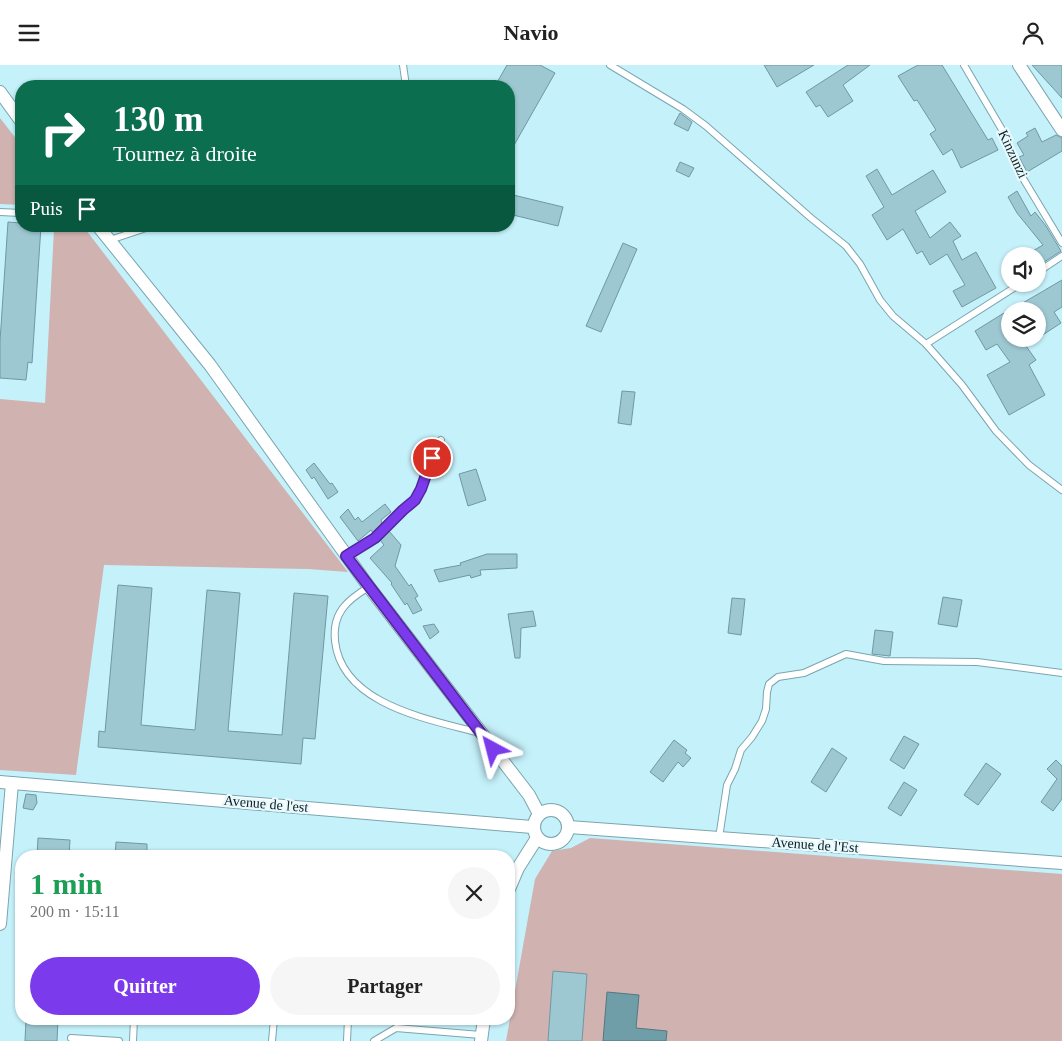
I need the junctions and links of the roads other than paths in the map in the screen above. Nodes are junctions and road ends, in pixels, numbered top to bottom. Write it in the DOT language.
graph roads {
  1 [pos="403,65"];
  2 [pos="610,65"];
  3 [pos="964,65"];
  4 [pos="1019,65"];
  5 [pos="405,80"];
  6 [pos="0,92"];
  7 [pos="15,113"];
  8 [pos="1062,130"];
  9 [pos="0,212"];
  10 [pos="15,213"];
  11 [pos="102,232"];
  12 [pos="135,232"];
  13 [pos="109,241"];
  14 [pos="1062,243"];
  15 [pos="1062,256"];
  16 [pos="1046,267"];
  17 [pos="1007,292"];
  18 [pos="926,344"];
  19 [pos="441,440"];
  20 [pos="1062,491"];
  21 [pos="346,556"];
  22 [pos="368,587"];
  23 [pos="1062,673"];
  24 [pos="481,734"];
  25 [pos="6,782"];
  26 [pos="539,814"];
  27 [pos="569,827"];
  28 [pos="535,833"];
  29 [pos="719,838"];
  30 [pos="1061,862"];
  31 [pos="515,875"];
  32 [pos="0,924"];
  33 [pos="134,1025"];
  34 [pos="273,1025"];
  35 [pos="348,1025"];
  36 [pos="483,1025"];
  37 [pos="71,1038"];
  38 [pos="481,1038"];
  39 [pos="119,1041"];
  40 [pos="133,1041"];
  41 [pos="272,1041"];
  42 [pos="347,1041"];
  43 [pos="374,1041"];
  1 -- 5 [label="lane"];
  2 -- 18 [label="lane"];
  3 -- 14 [label="lane, Kinzunzi"];
  4 -- 8 [label="street"];
  6 -- 7 [label="street"];
  9 -- 10 [label="lane"];
  11 -- 13 [label="street"];
  12 -- 13 [label="lane"];
  13 -- 21 [label="street"];
  15 -- 16 [label="lane"];
  17 -- 18 [label="lane"];
  18 -- 20 [label="lane"];
  19 -- 21 [label="lane"];
  21 -- 22 [label="street"];
  22 -- 24 [label="street"];
  22 -- 24 [label="lane"];
  23 -- 29 [label="lane"];
  24 -- 26 [label="street"];
  25 -- 28 [label="street, Avenue de l'est"];
  25 -- 32 [label="street"];
  26 -- 27 [label="street"];
  26 -- 28 [label="street"];
  27 -- 28 [label="street"];
  27 -- 29 [label="street, Avenue de l'Est"];
  28 -- 31 [label="street"];
  29 -- 30 [label="street, Avenue de l'Est"];
  33 -- 40 [label="lane"];
  34 -- 41 [label="lane"];
  35 -- 42 [label="lane"];
  36 -- 38 [label="street"];
  37 -- 39 [label="lane"];
  38 -- 43 [label="lane"];
}
